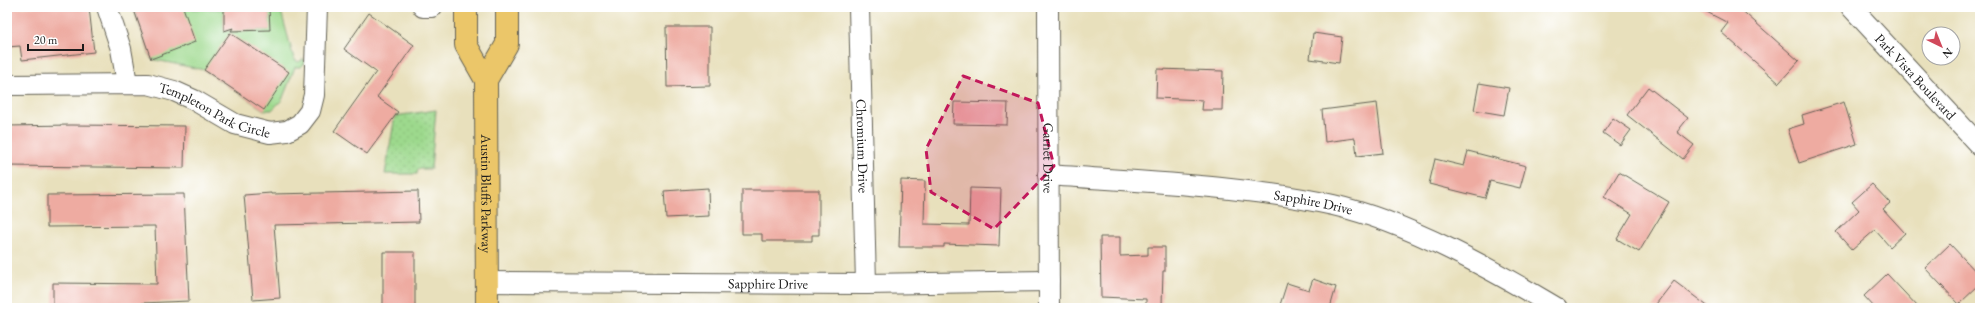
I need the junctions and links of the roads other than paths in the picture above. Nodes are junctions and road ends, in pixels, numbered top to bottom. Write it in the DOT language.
graph roads {
  1 [pos="107,7"];
  2 [pos="317,7"];
  3 [pos="423,7"];
  4 [pos="432,7"];
  5 [pos="466,7"];
  6 [pos="507,7"];
  7 [pos="859,7"];
  8 [pos="1048,7"];
  9 [pos="1851,7"];
  10 [pos="486,80"];
  11 [pos="127,83"];
  12 [pos="7,85"];
  13 [pos="1976,133"];
  14 [pos="1048,175"];
  15 [pos="1048,281"];
  16 [pos="487,282"];
  17 [pos="866,284"];
  18 [pos="487,308"];
  19 [pos="1049,308"];
  20 [pos="1557,308"];
  1 -- 11 [label="street"];
  2 -- 11 [label="street, Templeton Park Circle"];
  3 -- 4 [label="street"];
  5 -- 10 [label="main road, Austin Bluffs Parkway"];
  6 -- 10 [label="main road"];
  7 -- 17 [label="street, Chromium Drive"];
  8 -- 14 [label="street, Garnet Drive"];
  9 -- 13 [label="street, Park Vista Boulevard"];
  10 -- 16 [label="main road, Austin Bluffs Parkway"];
  11 -- 12 [label="street, Templeton Park Circle"];
  14 -- 15 [label="street, Garnet Drive"];
  14 -- 20 [label="street, Sapphire Drive"];
  15 -- 17 [label="street, Sapphire Drive"];
  15 -- 19 [label="street, Garnet Drive"];
  16 -- 17 [label="street, Sapphire Drive"];
  16 -- 18 [label="main road, Austin Bluffs Parkway"];
}
